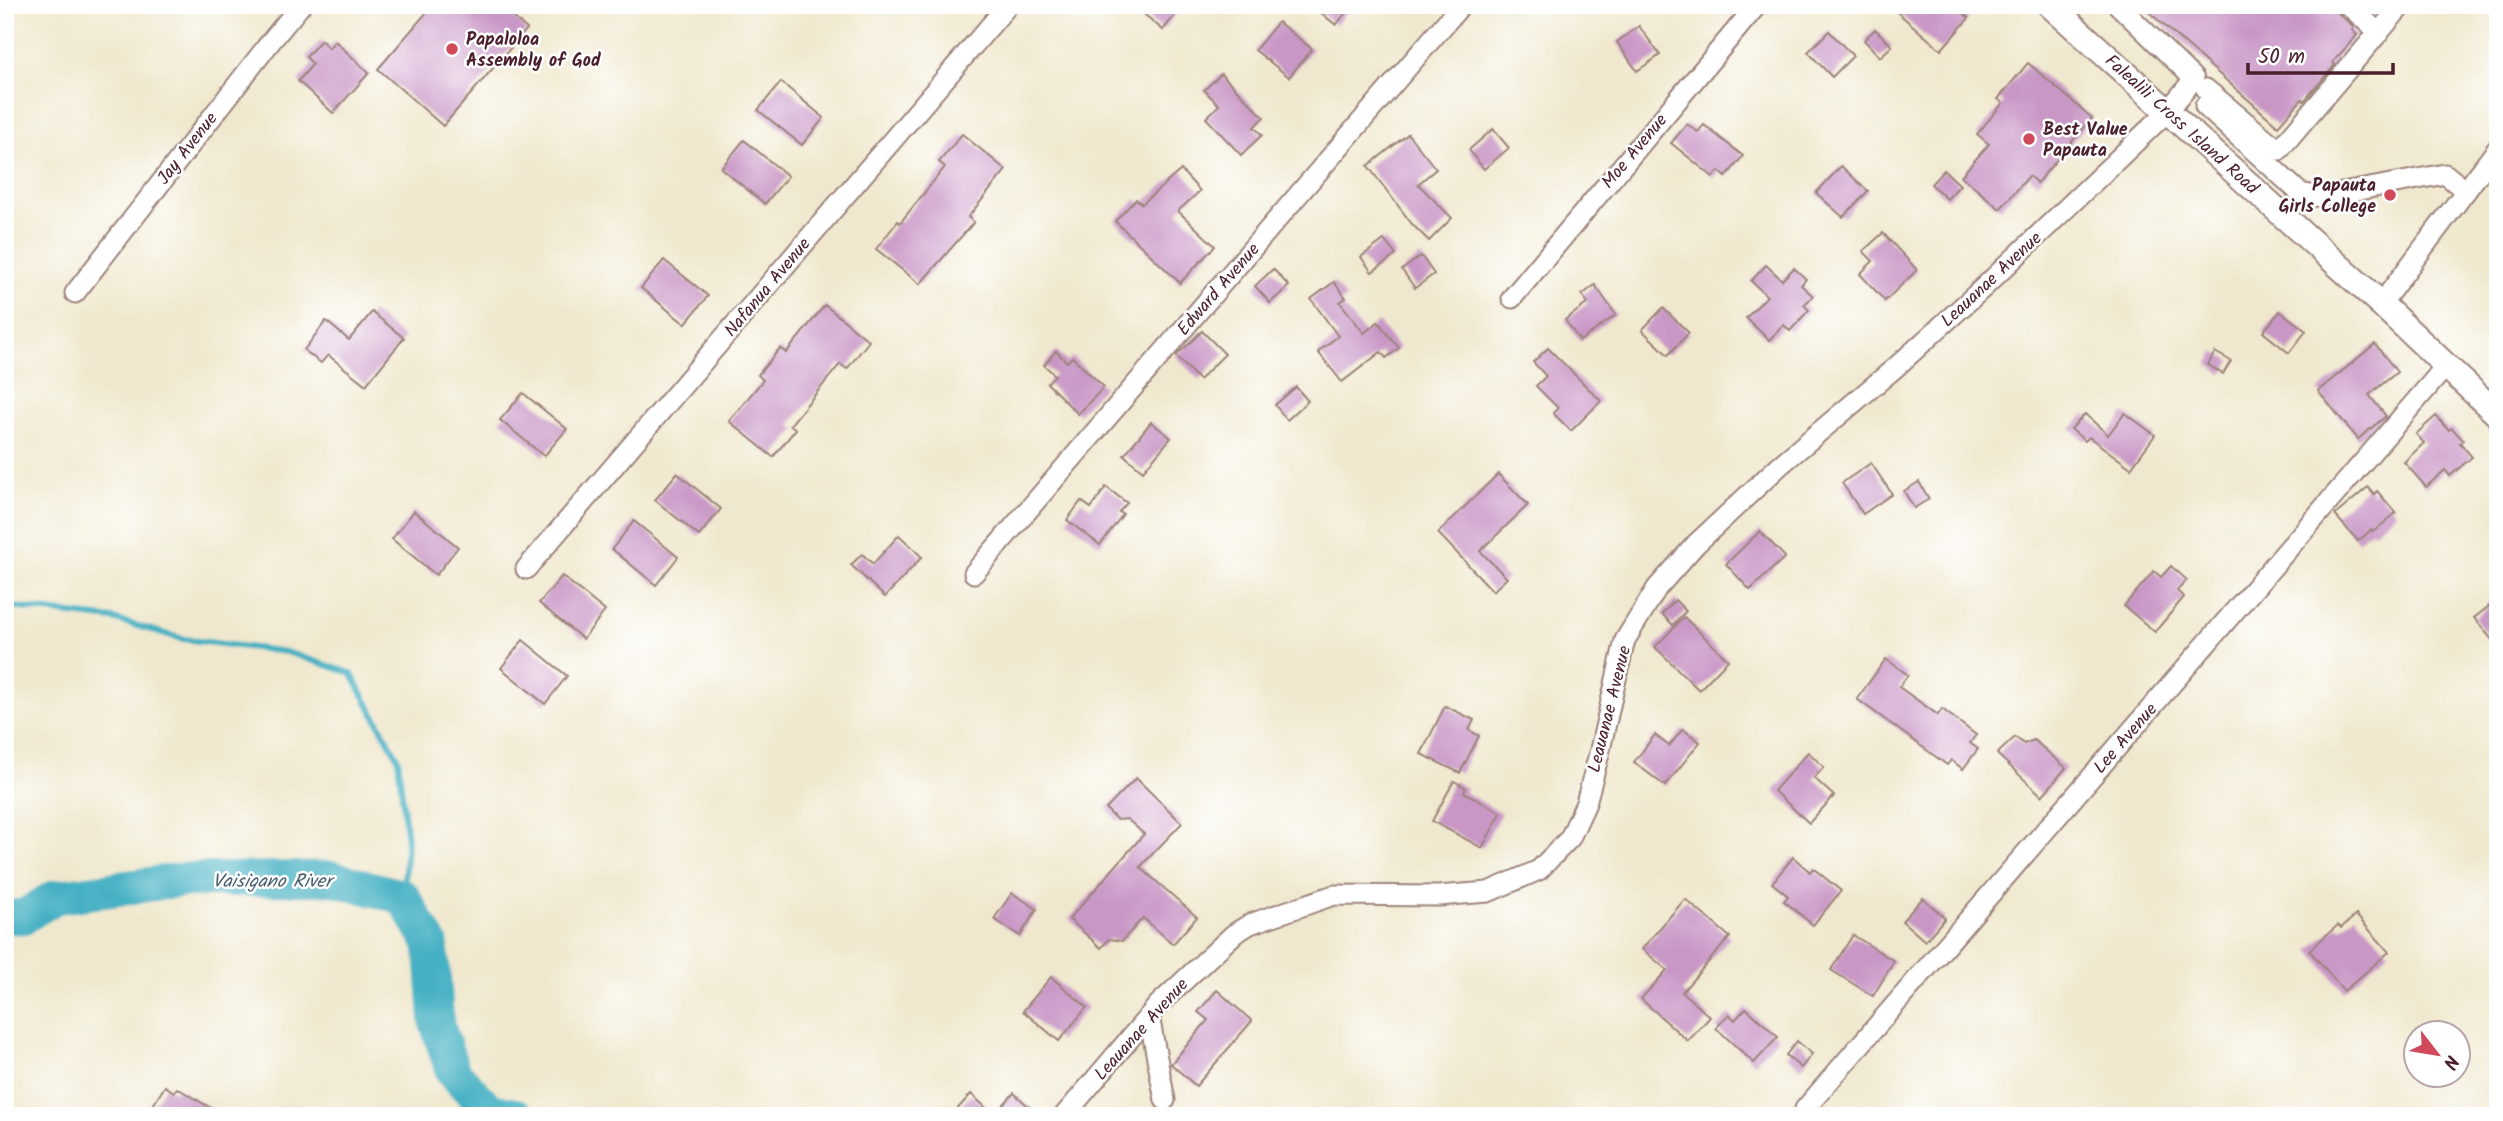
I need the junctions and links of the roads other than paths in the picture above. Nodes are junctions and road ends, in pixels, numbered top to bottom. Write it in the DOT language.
graph roads {
  1 [pos="301,5"];
  2 [pos="1008,5"];
  3 [pos="1461,5"];
  4 [pos="1757,5"];
  5 [pos="2050,5"];
  6 [pos="2118,5"];
  7 [pos="2348,5"];
  8 [pos="2402,5"];
  9 [pos="2379,33"];
  10 [pos="2194,79"];
  11 [pos="2214,96"];
  12 [pos="2167,112"];
  13 [pos="2498,148"];
  14 [pos="2466,191"];
  15 [pos="75,293"];
  16 [pos="1512,298"];
  17 [pos="2381,304"];
  18 [pos="2446,366"];
  19 [pos="2498,415"];
  20 [pos="526,569"];
  21 [pos="974,573"];
  22 [pos="1149,1016"];
  23 [pos="1165,1100"];
  24 [pos="1805,1109"];
  25 [pos="1064,1116"];
  1 -- 15 [label="street, Jay Avenue"];
  2 -- 20 [label="street, Nafanua Avenue"];
  3 -- 21 [label="street, Edward Avenue"];
  4 -- 16 [label="street, Moe Avenue"];
  5 -- 12 [label="main road, Falealili Cross Island Road"];
  6 -- 10 [label="street"];
  7 -- 9 [label="street"];
  8 -- 9 [label="street"];
  9 -- 11 [label="street"];
  10 -- 11 [label="street"];
  10 -- 12 [label="street, Leauanae Avenue"];
  11 -- 14 [label="street"];
  12 -- 17 [label="main road, Falealili Cross Island Road"];
  12 -- 22 [label="street, Leauanae Avenue"];
  13 -- 14 [label="street"];
  14 -- 17 [label="street"];
  17 -- 18 [label="main road, Falealili Cross Island Road"];
  18 -- 19 [label="main road, Falealili Cross Island Road"];
  18 -- 24 [label="street, Lee Avenue"];
  22 -- 23 [label="street"];
  22 -- 25 [label="street, Leauanae Avenue"];
}
